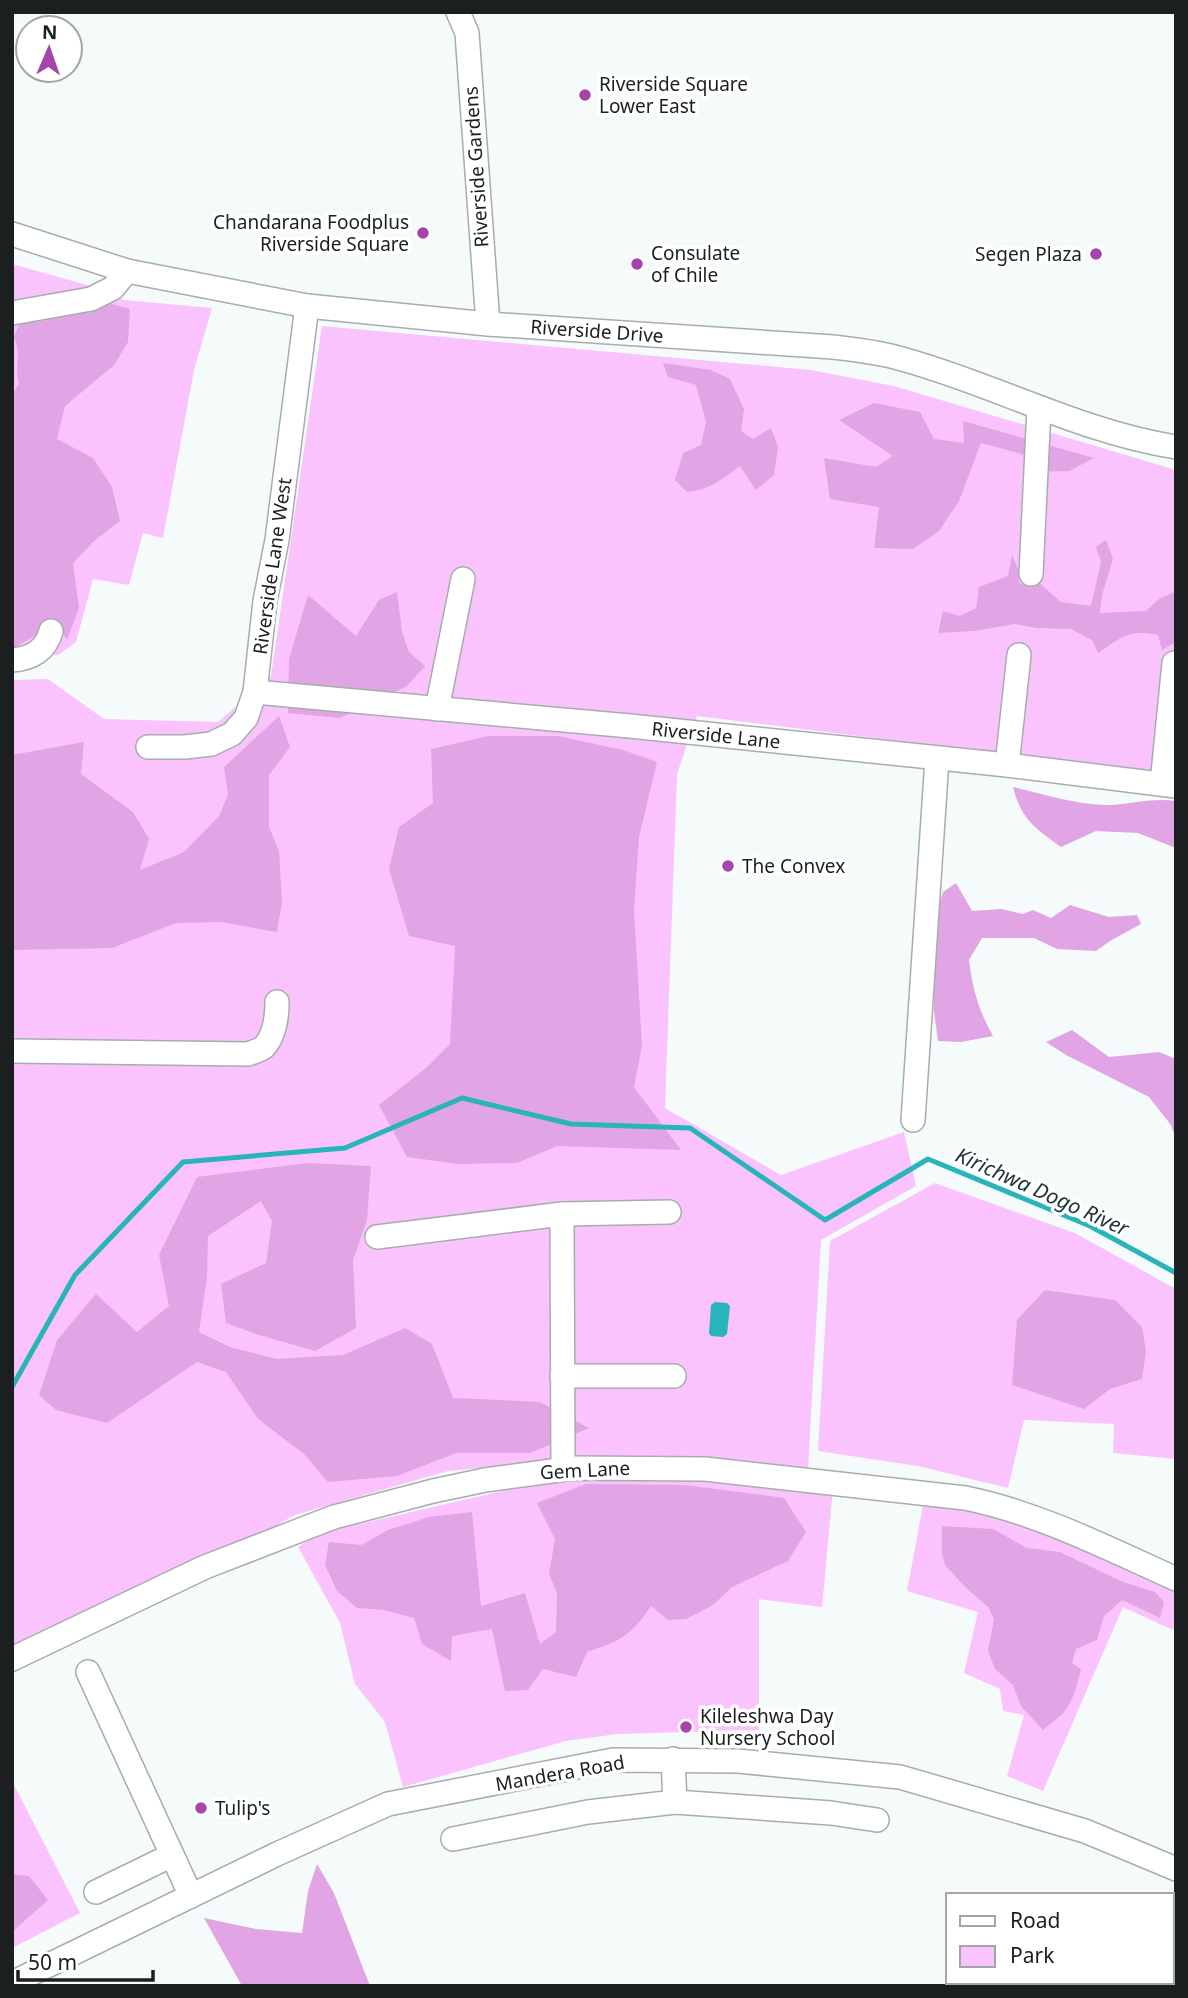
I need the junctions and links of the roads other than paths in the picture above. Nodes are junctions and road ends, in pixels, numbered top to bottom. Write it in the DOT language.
graph roads {
  1 [pos="458,12"];
  2 [pos="12,234"];
  3 [pos="127,271"];
  4 [pos="307,306"];
  5 [pos="12,313"];
  6 [pos="488,324"];
  7 [pos="1039,408"];
  8 [pos="1176,447"];
  9 [pos="1031,574"];
  10 [pos="463,579"];
  11 [pos="51,631"];
  12 [pos="1018,655"];
  13 [pos="12,660"];
  14 [pos="1174,663"];
  15 [pos="255,692"];
  16 [pos="437,709"];
  17 [pos="148,747"];
  18 [pos="937,759"];
  19 [pos="1007,765"];
  20 [pos="1169,785"];
  21 [pos="277,1002"];
  22 [pos="12,1051"];
  23 [pos="913,1120"];
  24 [pos="669,1212"];
  25 [pos="562,1213"];
  26 [pos="377,1237"];
  27 [pos="562,1376"];
  28 [pos="674,1376"];
  29 [pos="563,1469"];
  30 [pos="1176,1579"];
  31 [pos="12,1659"];
  32 [pos="88,1672"];
  33 [pos="673,1759"];
  34 [pos="675,1802"];
  35 [pos="877,1820"];
  36 [pos="453,1839"];
  37 [pos="172,1855"];
  38 [pos="1176,1869"];
  39 [pos="96,1892"];
  40 [pos="191,1896"];
  41 [pos="12,1983"];
  1 -- 6 [label="street, Riverside Gardens"];
  2 -- 3 [label="street, Riverside Drive"];
  3 -- 4 [label="street, Riverside Drive"];
  3 -- 5 [label="street"];
  4 -- 6 [label="street, Riverside Drive"];
  4 -- 15 [label="street, Riverside Lane West"];
  6 -- 7 [label="street, Riverside Drive"];
  7 -- 8 [label="street, Riverside Drive"];
  7 -- 9 [label="street"];
  10 -- 16 [label="street"];
  11 -- 13 [label="street"];
  12 -- 19 [label="street"];
  14 -- 20 [label="street"];
  15 -- 16 [label="street, Riverside Lane"];
  15 -- 17 [label="street, Riverside Lane West"];
  16 -- 18 [label="street, Riverside Lane"];
  18 -- 19 [label="street, Riverside Lane"];
  18 -- 23 [label="street"];
  19 -- 20 [label="street, Riverside Lane"];
  21 -- 22 [label="street"];
  24 -- 25 [label="street"];
  25 -- 26 [label="street"];
  25 -- 27 [label="street"];
  27 -- 28 [label="street"];
  27 -- 29 [label="street"];
  29 -- 30 [label="street, Gem Lane"];
  29 -- 31 [label="street, Gem Lane"];
  32 -- 37 [label="street"];
  33 -- 34 [label="street"];
  33 -- 38 [label="street, Mandera Road"];
  33 -- 40 [label="street, Mandera Road"];
  34 -- 35 [label="street"];
  34 -- 36 [label="street"];
  37 -- 39 [label="street"];
  37 -- 40 [label="street"];
  40 -- 41 [label="street, Mandera Road"];
}
